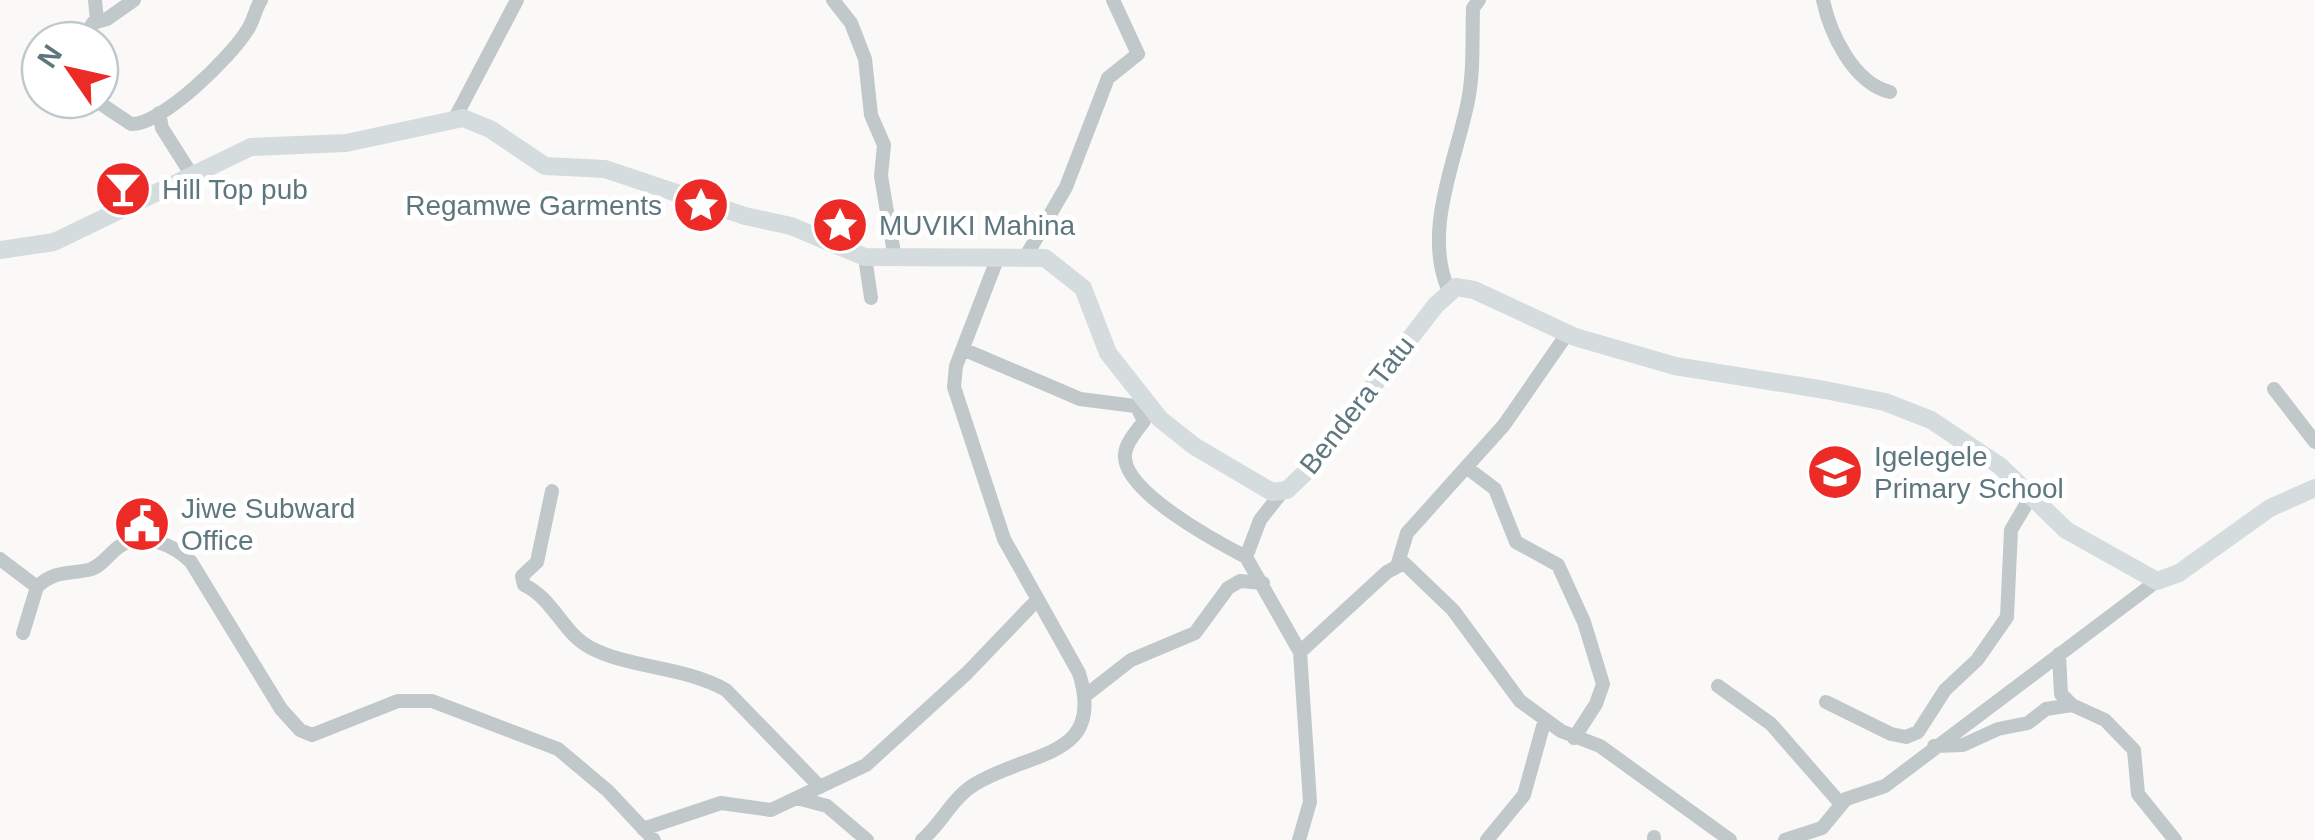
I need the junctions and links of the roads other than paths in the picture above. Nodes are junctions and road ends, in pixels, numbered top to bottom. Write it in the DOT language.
graph roads {
  1 [pos="95,0"];
  2 [pos="134,0"];
  3 [pos="261,0"];
  4 [pos="517,0"];
  5 [pos="833,0"];
  6 [pos="1113,0"];
  7 [pos="1823,0"];
  8 [pos="1473,3"];
  9 [pos="97,20"];
  10 [pos="1890,92"];
  11 [pos="159,113"];
  12 [pos="120,117"];
  13 [pos="455,118"];
  14 [pos="193,177"];
  15 [pos="0,250"];
  16 [pos="1026,256"];
  17 [pos="865,257"];
  18 [pos="998,257"];
  19 [pos="895,259"];
  20 [pos="1448,292"];
  21 [pos="871,298"];
  22 [pos="1567,334"];
  23 [pos="965,350"];
  24 [pos="2274,389"];
  25 [pos="1142,407"];
  26 [pos="2315,442"];
  27 [pos="1466,467"];
  28 [pos="2315,488"];
  29 [pos="552,491"];
  30 [pos="1282,492"];
  31 [pos="2030,498"];
  32 [pos="1246,557"];
  33 [pos="0,559"];
  34 [pos="1398,563"];
  35 [pos="2157,580"];
  36 [pos="1263,583"];
  37 [pos="37,587"];
  38 [pos="1037,600"];
  39 [pos="22,633"];
  40 [pos="1300,652"];
  41 [pos="2060,654"];
  42 [pos="1718,686"];
  43 [pos="1086,696"];
  44 [pos="1826,702"];
  45 [pos="2072,705"];
  46 [pos="1545,719"];
  47 [pos="1574,738"];
  48 [pos="1933,746"];
  49 [pos="820,787"];
  50 [pos="797,798"];
  51 [pos="1840,803"];
  52 [pos="648,835"];
  53 [pos="925,839"];
  54 [pos="867,840"];
  55 [pos="1299,840"];
  56 [pos="1487,840"];
  57 [pos="1730,840"];
  58 [pos="1786,840"];
  59 [pos="2175,840"];
  1 -- 9 [label="street"];
  2 -- 9 [label="street"];
  3 -- 11 [label="street"];
  4 -- 13 [label="street"];
  5 -- 19 [label="street"];
  6 -- 16 [label="street"];
  7 -- 10 [label="street"];
  8 -- 20 [label="street"];
  11 -- 12 [label="street"];
  11 -- 14 [label="street"];
  13 -- 14 [label="main road"];
  13 -- 17 [label="main road, Bendera Tatu"];
  14 -- 15 [label="main road"];
  16 -- 18 [label="main road, Bendera Tatu"];
  16 -- 25 [label="main road, Bendera Tatu"];
  17 -- 19 [label="main road, Bendera Tatu"];
  17 -- 21 [label="street"];
  18 -- 19 [label="main road, Bendera Tatu"];
  18 -- 23 [label="street"];
  20 -- 22 [label="main road"];
  20 -- 30 [label="main road, Bendera Tatu"];
  22 -- 27 [label="street"];
  22 -- 31 [label="main road"];
  23 -- 25 [label="street"];
  23 -- 38 [label="street"];
  24 -- 26 [label="street"];
  25 -- 30 [label="main road, Bendera Tatu"];
  25 -- 32 [label="street"];
  27 -- 34 [label="street"];
  27 -- 47 [label="street"];
  28 -- 35 [label="main road"];
  29 -- 49 [label="street"];
  30 -- 32 [label="street"];
  31 -- 35 [label="main road"];
  31 -- 44 [label="street"];
  32 -- 36 [label="street"];
  33 -- 37 [label="street"];
  34 -- 40 [label="street"];
  34 -- 46 [label="street"];
  35 -- 41 [label="street"];
  36 -- 40 [label="street"];
  36 -- 43 [label="street"];
  37 -- 39 [label="street"];
  37 -- 52 [label="street"];
  38 -- 43 [label="street"];
  38 -- 49 [label="street"];
  40 -- 55 [label="street"];
  41 -- 45 [label="street"];
  41 -- 48 [label="street"];
  42 -- 51 [label="street"];
  43 -- 53 [label="street"];
  45 -- 48 [label="street"];
  45 -- 59 [label="street"];
  46 -- 47 [label="street"];
  46 -- 56 [label="street"];
  47 -- 57 [label="street"];
  48 -- 51 [label="street"];
  49 -- 50 [label="street"];
  50 -- 52 [label="street"];
  50 -- 54 [label="street"];
  51 -- 58 [label="street"];
}
